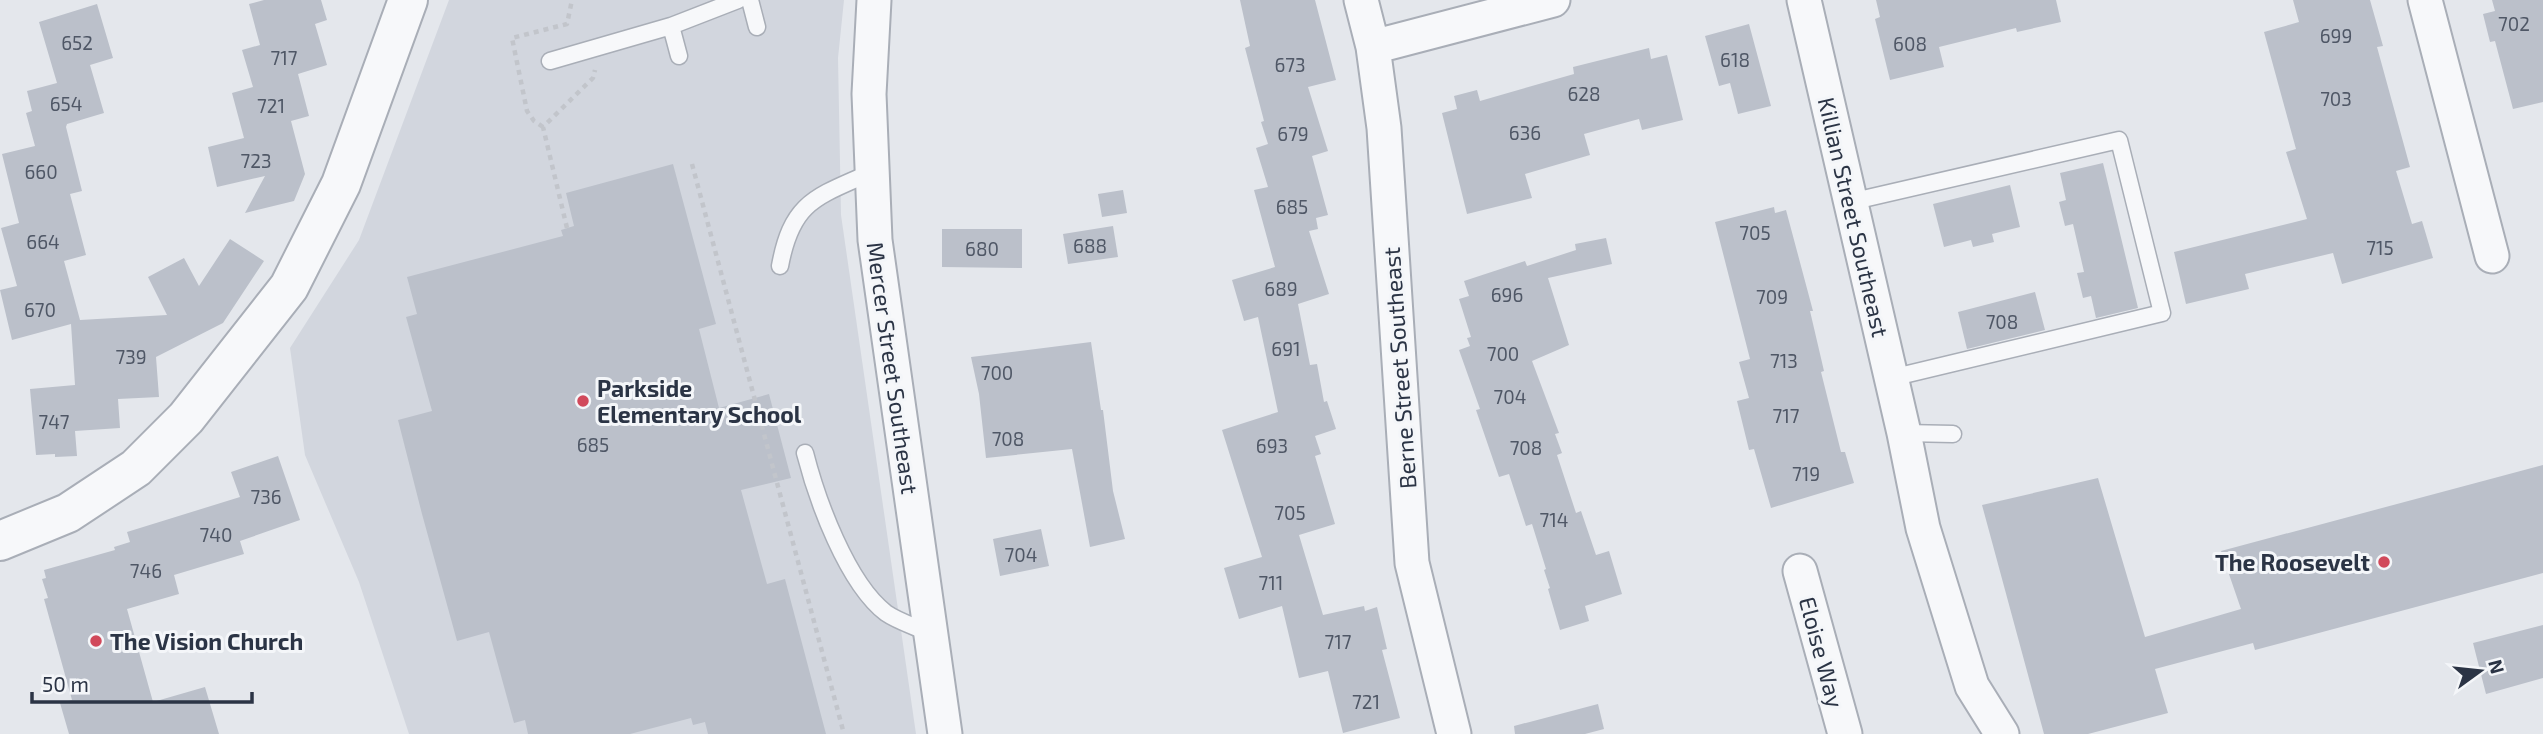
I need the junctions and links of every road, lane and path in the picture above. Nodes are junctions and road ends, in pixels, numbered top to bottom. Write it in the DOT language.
graph roads {
  1 [pos="408,0"];
  2 [pos="737,0"];
  3 [pos="750,0"];
  4 [pos="874,0"];
  5 [pos="1361,0"];
  6 [pos="1552,0"];
  7 [pos="1804,0"];
  8 [pos="2425,0"];
  9 [pos="671,26"];
  10 [pos="757,27"];
  11 [pos="603,46"];
  12 [pos="1373,47"];
  13 [pos="679,56"];
  14 [pos="550,61"];
  15 [pos="692,164"];
  16 [pos="872,172"];
  17 [pos="1850,202"];
  18 [pos="568,228"];
  19 [pos="2492,256"];
  20 [pos="780,266"];
  21 [pos="1891,378"];
  22 [pos="1904,433"];
  23 [pos="1953,433"];
  24 [pos="805,453"];
  25 [pos="0,541"];
  26 [pos="1800,571"];
  27 [pos="931,634"];
  28 [pos="844,734"];
  29 [pos="946,734"];
  30 [pos="1454,734"];
  31 [pos="1845,734"];
  32 [pos="2002,734"];
  1 -- 25 [label="street"];
  2 -- 9 [label="lane"];
  3 -- 10 [label="lane"];
  4 -- 16 [label="street, Mercer Street Southeast"];
  5 -- 12 [label="street, Berne Street Southeast"];
  6 -- 12 [label="street"];
  7 -- 17 [label="street, Killian Street Southeast"];
  8 -- 19 [label="street"];
  9 -- 11 [label="lane"];
  9 -- 13 [label="lane"];
  11 -- 14 [label="lane"];
  11 -- 18 [label="path"];
  12 -- 30 [label="street, Berne Street Southeast"];
  15 -- 28 [label="path"];
  16 -- 20 [label="lane"];
  16 -- 27 [label="street, Mercer Street Southeast"];
  17 -- 21 [label="street, Killian Street Southeast"];
  17 -- 21 [label="lane"];
  21 -- 22 [label="street, Killian Street Southeast"];
  22 -- 23 [label="lane"];
  22 -- 32 [label="street, Killian Street Southeast"];
  24 -- 27 [label="lane"];
  26 -- 31 [label="street, Eloise Way"];
  27 -- 29 [label="street, Mercer Street Southeast"];
}
